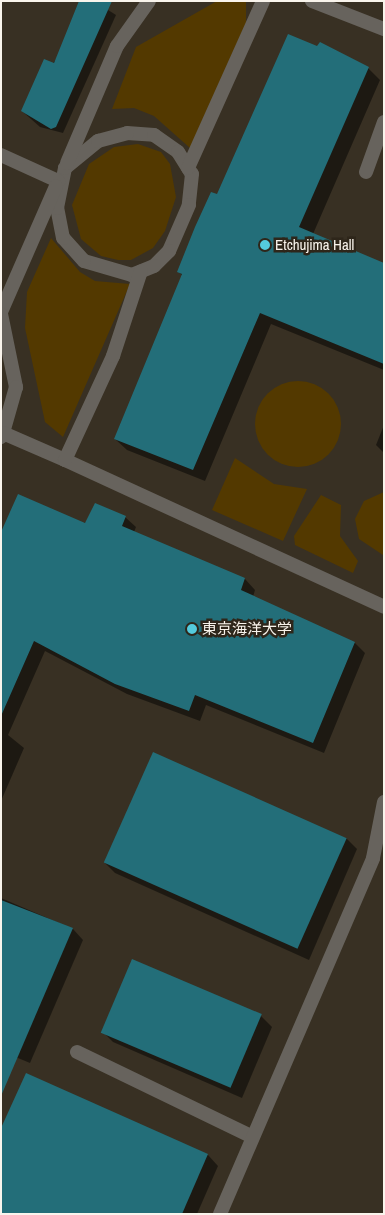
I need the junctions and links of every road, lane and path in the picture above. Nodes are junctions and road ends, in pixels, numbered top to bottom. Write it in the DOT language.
graph roads {
  1 [pos="149,1"];
  2 [pos="263,1"];
  3 [pos="312,1"];
  4 [pos="384,28"];
  5 [pos="384,122"];
  6 [pos="1,155"];
  7 [pos="65,168"];
  8 [pos="188,168"];
  9 [pos="366,172"];
  10 [pos="58,181"];
  11 [pos="141,271"];
  12 [pos="1,313"];
  13 [pos="2,435"];
  14 [pos="66,460"];
  15 [pos="384,607"];
  16 [pos="384,802"];
  17 [pos="381,827"];
  18 [pos="76,1052"];
  19 [pos="253,1137"];
  20 [pos="220,1214"];
  1 -- 7 [label="lane"];
  2 -- 8 [label="lane"];
  3 -- 4 [label="lane"];
  5 -- 9 [label="lane"];
  6 -- 10 [label="lane"];
  7 -- 8 [label="lane"];
  7 -- 10 [label="lane"];
  7 -- 11 [label="lane"];
  8 -- 11 [label="lane"];
  10 -- 12 [label="lane"];
  11 -- 14 [label="lane"];
  12 -- 13 [label="lane"];
  13 -- 14 [label="lane"];
  14 -- 15 [label="lane"];
  16 -- 17 [label="lane"];
  17 -- 19 [label="lane"];
  18 -- 19 [label="lane"];
  19 -- 20 [label="lane"];
}
